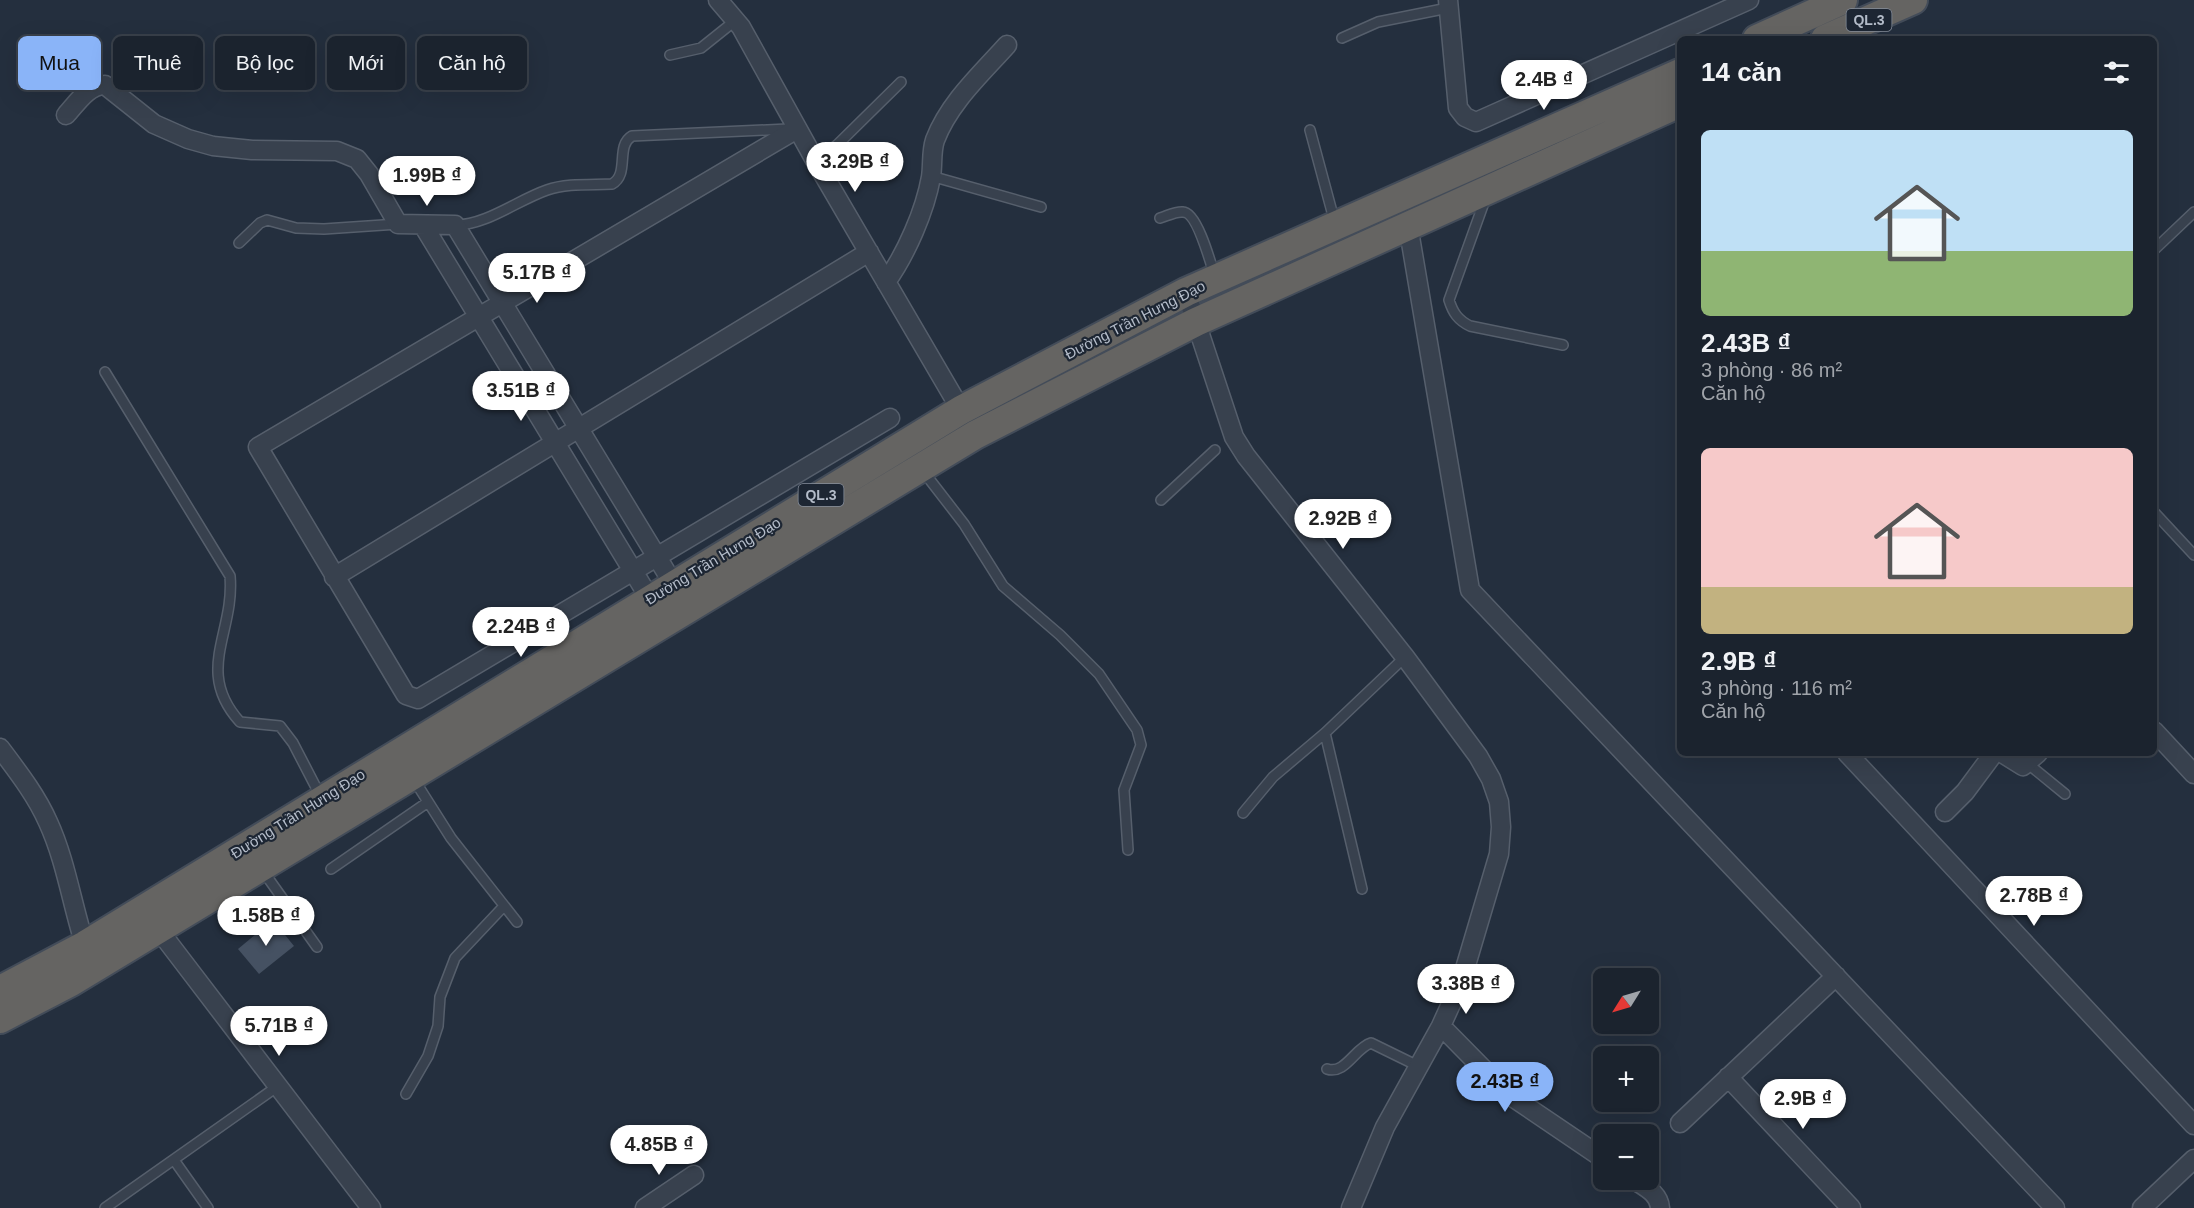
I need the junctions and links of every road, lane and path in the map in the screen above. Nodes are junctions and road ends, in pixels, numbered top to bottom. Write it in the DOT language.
graph roads {
  1 [pos="1749,0"];
  2 [pos="1843,0"];
  3 [pos="1913,0"];
  4 [pos="1448,4"];
  5 [pos="730,8"];
  6 [pos="1764,36"];
  7 [pos="1832,36"];
  8 [pos="1342,38"];
  9 [pos="1007,45"];
  10 [pos="670,55"];
  11 [pos="1677,75"];
  12 [pos="901,82"];
  13 [pos="1677,104"];
  14 [pos="66,115"];
  15 [pos="797,129"];
  16 [pos="1310,130"];
  17 [pos="816,162"];
  18 [pos="931,176"];
  19 [pos="1489,188"];
  20 [pos="1041,207"];
  21 [pos="2194,212"];
  22 [pos="1160,218"];
  23 [pos="398,225"];
  24 [pos="423,225"];
  25 [pos="456,225"];
  26 [pos="1408,225"];
  27 [pos="1336,227"];
  28 [pos="239,243"];
  29 [pos="2157,246"];
  30 [pos="869,252"];
  31 [pos="1216,279"];
  32 [pos="886,282"];
  33 [pos="1186,292"];
  34 [pos="502,303"];
  35 [pos="479,317"];
  36 [pos="1196,322"];
  37 [pos="1563,345"];
  38 [pos="105,372"];
  39 [pos="961,410"];
  40 [pos="890,418"];
  41 [pos="579,428"];
  42 [pos="555,443"];
  43 [pos="1215,450"];
  44 [pos="920,467"];
  45 [pos="1161,500"];
  46 [pos="2157,515"];
  47 [pos="2194,555"];
  48 [pos="657,556"];
  49 [pos="633,570"];
  50 [pos="334,577"];
  51 [pos="662,592"];
  52 [pos="1405,657"];
  53 [pos="1325,733"];
  54 [pos="2157,734"];
  55 [pos="0,748"];
  56 [pos="1850,756"];
  57 [pos="1992,756"];
  58 [pos="2006,756"];
  59 [pos="2033,758"];
  60 [pos="2194,774"];
  61 [pos="412,776"];
  62 [pos="2065,794"];
  63 [pos="428,802"];
  64 [pos="329,811"];
  65 [pos="1945,812"];
  66 [pos="1243,813"];
  67 [pos="1128,850"];
  68 [pos="261,868"];
  69 [pos="331,869"];
  70 [pos="1362,889"];
  71 [pos="504,906"];
  72 [pos="517,922"];
  73 [pos="158,928"];
  74 [pos="85,945"];
  75 [pos="317,947"];
  76 [pos="1836,976"];
  77 [pos="0,990"];
  78 [pos="0,1019"];
  79 [pos="1441,1026"];
  80 [pos="1418,1066"];
  81 [pos="1327,1070"];
  82 [pos="1728,1077"];
  83 [pos="279,1086"];
  84 [pos="406,1094"];
  85 [pos="1680,1123"];
  86 [pos="2194,1125"];
  87 [pos="1593,1152"];
  88 [pos="2194,1159"];
  89 [pos="174,1160"];
  90 [pos="694,1174"];
  91 [pos="1649,1190"];
  92 [pos="105,1208"];
  93 [pos="208,1208"];
  94 [pos="371,1208"];
  95 [pos="645,1208"];
  96 [pos="1351,1208"];
  97 [pos="1660,1208"];
  98 [pos="1851,1208"];
  99 [pos="2055,1208"];
  100 [pos="2142,1208"];
  1 -- 4 [label="street"];
  2 -- 6 [label="highway, QL.3"];
  3 -- 7 [label="highway, QL.3"];
  4 -- 8 [label="lane"];
  5 -- 10 [label="lane"];
  5 -- 15 [label="street"];
  9 -- 18 [label="street"];
  11 -- 27 [label="highway, Đường Trần Hưng Đạo / QL.3"];
  12 -- 17 [label="lane"];
  13 -- 19 [label="highway, Đường Trần Hưng Đạo / QL.3"];
  14 -- 23 [label="street"];
  15 -- 17 [label="street"];
  15 -- 25 [label="lane"];
  15 -- 34 [label="street"];
  16 -- 27 [label="lane"];
  17 -- 30 [label="street"];
  18 -- 20 [label="lane"];
  18 -- 32 [label="street"];
  19 -- 26 [label="highway, Đường Trần Hưng Đạo / QL.3"];
  19 -- 37 [label="lane"];
  21 -- 29 [label="lane"];
  22 -- 31 [label="lane"];
  23 -- 24 [label="street"];
  23 -- 28 [label="lane"];
  24 -- 25 [label="street"];
  24 -- 35 [label="street"];
  25 -- 34 [label="street"];
  26 -- 36 [label="highway, Đường Trần Hưng Đạo / QL.3"];
  26 -- 76 [label="street"];
  27 -- 31 [label="highway, Đường Trần Hưng Đạo / QL.3"];
  30 -- 32 [label="street"];
  30 -- 41 [label="street"];
  31 -- 33 [label="highway, Đường Trần Hưng Đạo / QL.3"];
  32 -- 39 [label="street"];
  33 -- 36 [label="street"];
  33 -- 39 [label="highway, Đường Trần Hưng Đạo / QL.3"];
  34 -- 35 [label="street"];
  34 -- 41 [label="street"];
  35 -- 42 [label="street"];
  35 -- 50 [label="street"];
  36 -- 44 [label="highway, Đường Trần Hưng Đạo / QL.3"];
  36 -- 52 [label="street"];
  38 -- 64 [label="lane"];
  39 -- 51 [label="highway, Đường Trần Hưng Đạo / QL.3"];
  40 -- 48 [label="street"];
  41 -- 42 [label="street"];
  41 -- 48 [label="street"];
  42 -- 49 [label="street"];
  42 -- 50 [label="street"];
  43 -- 45 [label="lane"];
  44 -- 61 [label="highway, Đường Trần Hưng Đạo / QL.3"];
  44 -- 67 [label="lane"];
  46 -- 47 [label="lane"];
  48 -- 49 [label="street"];
  48 -- 51 [label="street"];
  49 -- 50 [label="street"];
  49 -- 51 [label="street"];
  51 -- 64 [label="highway, Đường Trần Hưng Đạo / QL.3"];
  52 -- 53 [label="lane"];
  52 -- 79 [label="street"];
  53 -- 66 [label="lane"];
  53 -- 70 [label="lane"];
  54 -- 60 [label="street"];
  55 -- 74 [label="street"];
  56 -- 86 [label="street"];
  57 -- 65 [label="street"];
  58 -- 59 [label="street"];
  59 -- 62 [label="lane"];
  61 -- 63 [label="lane"];
  61 -- 64 [label="highway, Đường Trần Hưng Đạo / QL.3"];
  63 -- 69 [label="lane"];
  63 -- 71 [label="lane"];
  64 -- 68 [label="highway, Đường Trần Hưng Đạo / QL.3"];
  64 -- 74 [label="highway, Đường Trần Hưng Đạo / QL.3"];
  68 -- 73 [label="highway, Đường Trần Hưng Đạo / QL.3"];
  68 -- 75 [label="lane"];
  71 -- 72 [label="lane"];
  71 -- 84 [label="lane"];
  73 -- 78 [label="highway, Đường Trần Hưng Đạo / QL.3"];
  73 -- 83 [label="street"];
  74 -- 77 [label="highway, Đường Trần Hưng Đạo / QL.3"];
  76 -- 82 [label="street"];
  76 -- 99 [label="street"];
  79 -- 80 [label="street"];
  79 -- 87 [label="street"];
  80 -- 81 [label="lane"];
  80 -- 96 [label="street"];
  82 -- 85 [label="street"];
  82 -- 98 [label="street"];
  83 -- 89 [label="lane"];
  83 -- 94 [label="street"];
  88 -- 100 [label="street"];
  89 -- 92 [label="lane"];
  89 -- 93 [label="lane"];
  90 -- 95 [label="street"];
  91 -- 97 [label="street"];
}
